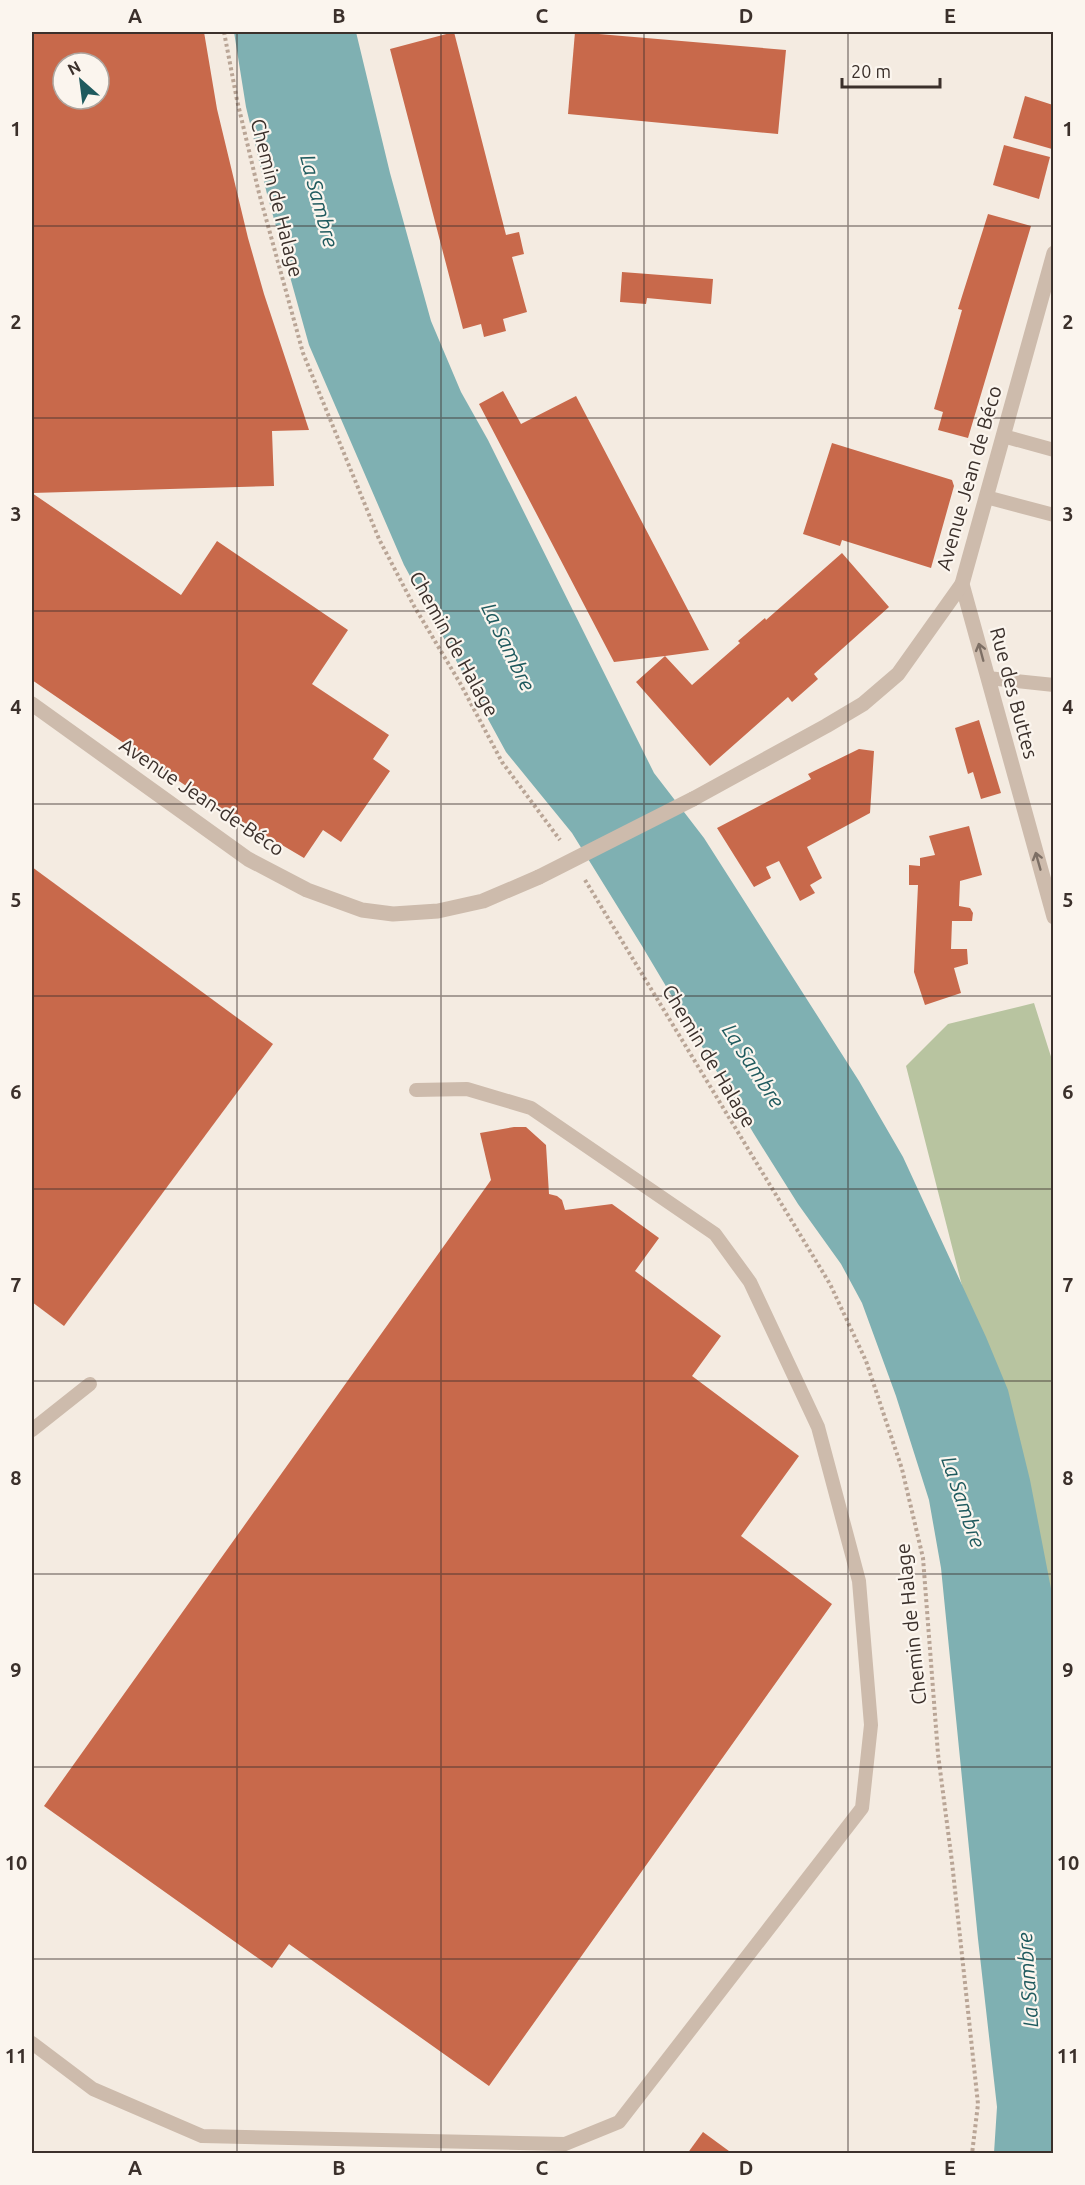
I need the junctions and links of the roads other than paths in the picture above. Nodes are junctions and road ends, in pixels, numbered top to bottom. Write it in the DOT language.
graph roads {
  1 [pos="1053,253"];
  2 [pos="1003,436"];
  3 [pos="1053,450"];
  4 [pos="986,497"];
  5 [pos="1053,515"];
  6 [pos="963,584"];
  7 [pos="988,678"];
  8 [pos="1053,685"];
  9 [pos="32,704"];
  10 [pos="693,799"];
  11 [pos="1053,917"];
  12 [pos="416,1090"];
  13 [pos="90,1384"];
  14 [pos="32,1430"];
  15 [pos="32,2043"];
  1 -- 2 [label="street, Avenue Jean de Béco"];
  2 -- 3 [label="lane"];
  2 -- 4 [label="street, Avenue Jean de Béco"];
  4 -- 5 [label="lane"];
  4 -- 6 [label="street, Avenue Jean de Béco"];
  7 -- 6 [label="street, Rue des Buttes, one-way"];
  6 -- 10 [label="street, Avenue Jean de Béco"];
  7 -- 8 [label="lane"];
  11 -- 7 [label="street, Rue des Buttes, one-way"];
  9 -- 10 [label="street, Avenue Jean-de-Béco, bridge"];
  12 -- 15 [label="lane"];
  13 -- 14 [label="lane"];
}
